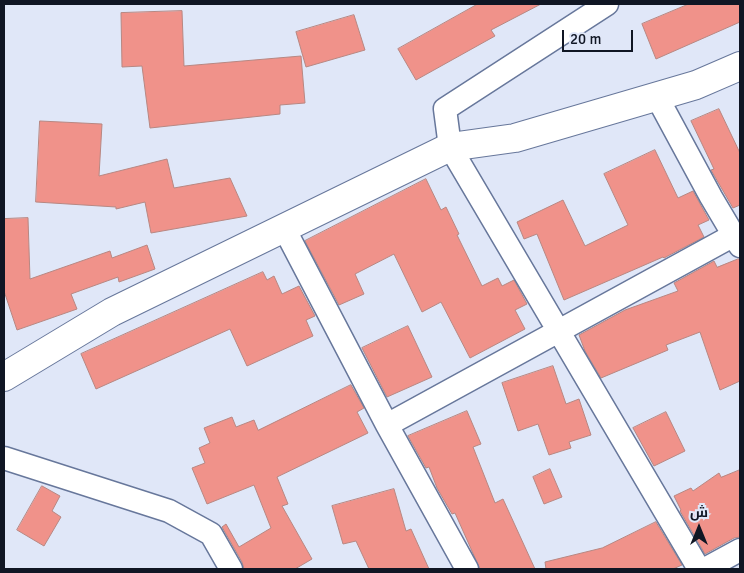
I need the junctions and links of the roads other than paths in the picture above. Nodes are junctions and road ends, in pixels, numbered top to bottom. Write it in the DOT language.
graph roads {
  1 [pos="607,4"];
  2 [pos="740,66"];
  3 [pos="657,97"];
  4 [pos="450,148"];
  5 [pos="284,228"];
  6 [pos="737,241"];
  7 [pos="559,330"];
  8 [pos="4,377"];
  9 [pos="387,425"];
  10 [pos="4,458"];
  11 [pos="740,550"];
  12 [pos="231,569"];
  13 [pos="467,569"];
  14 [pos="699,569"];
  15 [pos="705,569"];
  1 -- 4 [label="street"];
  2 -- 3 [label="street"];
  3 -- 4 [label="street"];
  3 -- 6 [label="street"];
  4 -- 5 [label="street"];
  4 -- 7 [label="street"];
  5 -- 8 [label="street"];
  5 -- 9 [label="street"];
  6 -- 7 [label="street"];
  7 -- 9 [label="street"];
  7 -- 14 [label="street"];
  9 -- 13 [label="street"];
  10 -- 12 [label="street"];
  11 -- 15 [label="street"];
}
